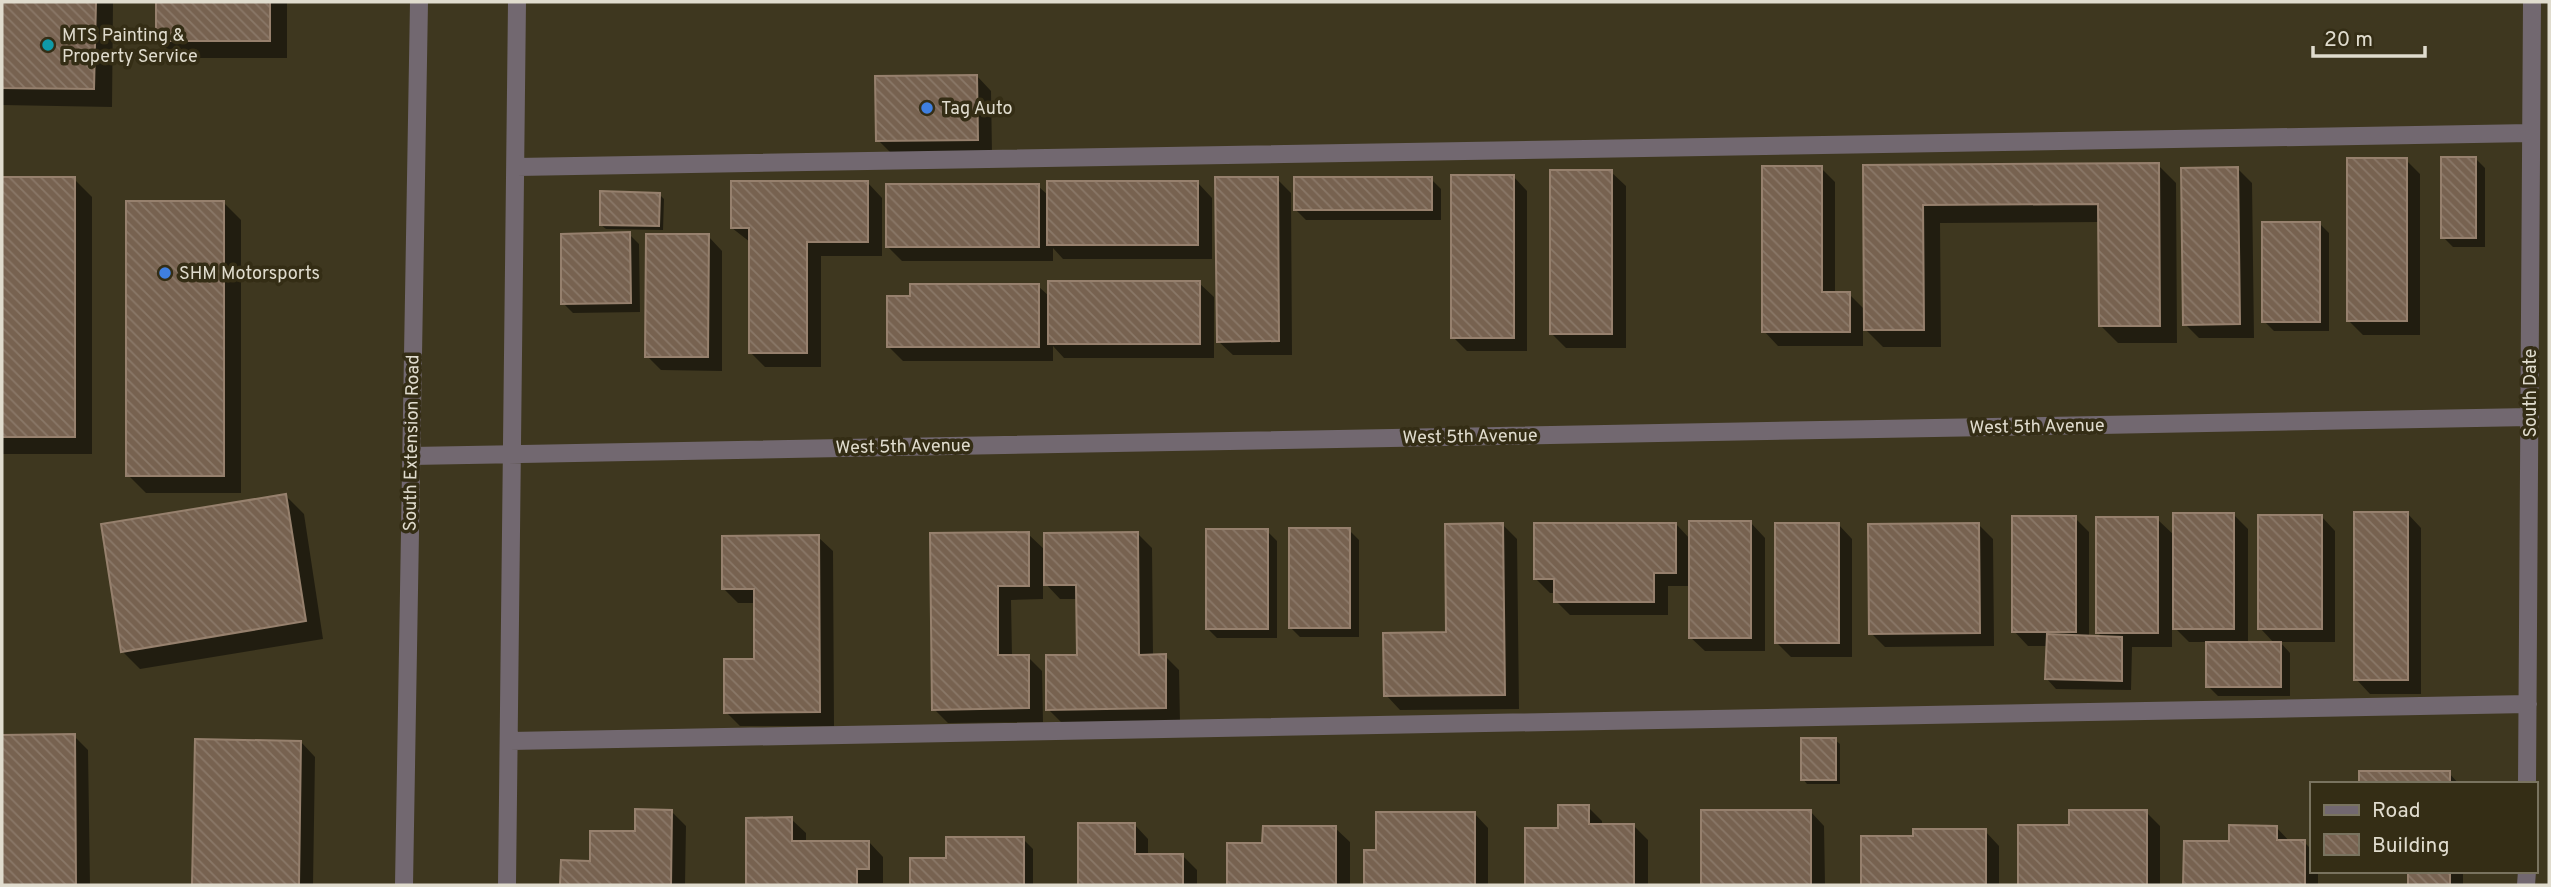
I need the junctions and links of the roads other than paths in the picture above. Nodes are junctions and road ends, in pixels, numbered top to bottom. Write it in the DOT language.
graph roads {
  1 [pos="419,2"];
  2 [pos="517,2"];
  3 [pos="2532,2"];
  4 [pos="2531,133"];
  5 [pos="517,167"];
  6 [pos="2530,416"];
  7 [pos="513,454"];
  8 [pos="411,456"];
  9 [pos="2528,704"];
  10 [pos="510,741"];
  11 [pos="2527,782"];
  12 [pos="404,885"];
  13 [pos="507,885"];
  1 -- 8 [label="street, South Extension Road"];
  2 -- 5 [label="street"];
  3 -- 4 [label="street, South Date"];
  4 -- 5 [label="street"];
  4 -- 6 [label="street, South Date"];
  5 -- 7 [label="street"];
  6 -- 7 [label="street, West 5th Avenue"];
  6 -- 9 [label="street, South Date"];
  7 -- 8 [label="street, West 5th Avenue"];
  7 -- 10 [label="street"];
  8 -- 12 [label="street, South Extension Road"];
  9 -- 10 [label="street"];
  9 -- 11 [label="street, South Date"];
  10 -- 13 [label="street"];
}
